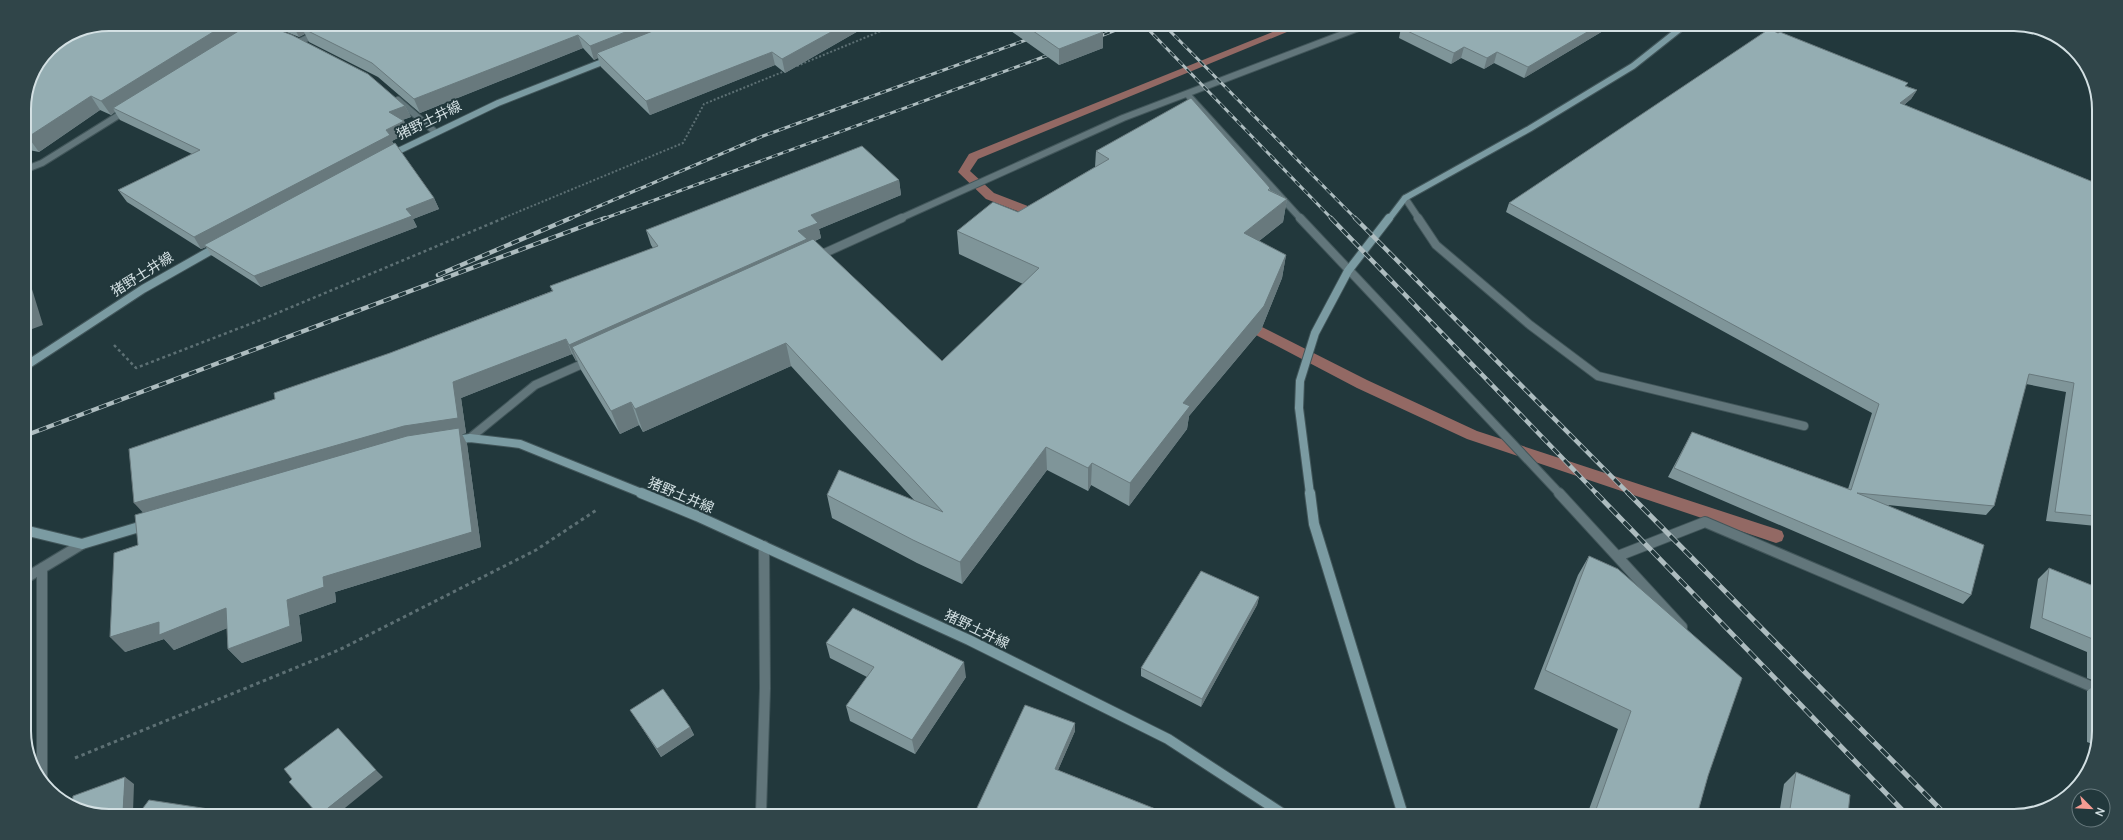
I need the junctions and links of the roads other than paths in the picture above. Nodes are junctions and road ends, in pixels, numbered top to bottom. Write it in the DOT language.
graph roads {
  1 [pos="1351,31"];
  2 [pos="1677,31"];
  3 [pos="320,32"];
  4 [pos="292,40"];
  5 [pos="299,42"];
  6 [pos="306,46"];
  7 [pos="619,56"];
  8 [pos="1187,94"];
  9 [pos="393,96"];
  10 [pos="134,105"];
  11 [pos="434,131"];
  12 [pos="385,157"];
  13 [pos="31,167"];
  14 [pos="1405,198"];
  15 [pos="225,242"];
  16 [pos="812,260"];
  17 [pos="1348,271"];
  18 [pos="593,359"];
  19 [pos="31,362"];
  20 [pos="1804,426"];
  21 [pos="470,438"];
  22 [pos="446,441"];
  23 [pos="158,522"];
  24 [pos="31,532"];
  25 [pos="82,544"];
  26 [pos="764,546"];
  27 [pos="1618,556"];
  28 [pos="42,568"];
  29 [pos="31,574"];
  30 [pos="1687,633"];
  31 [pos="2092,687"];
  32 [pos="43,772"];
  33 [pos="761,809"];
  34 [pos="1275,809"];
  35 [pos="1401,809"];
  1 -- 8 [label="street"];
  2 -- 14 [label="main road"];
  3 -- 5 [label="street"];
  4 -- 5 [label="street"];
  5 -- 6 [label="street"];
  7 -- 11 [label="main road, 猪野土井線"];
  8 -- 16 [label="street"];
  8 -- 17 [label="street"];
  9 -- 11 [label="street"];
  10 -- 13 [label="street"];
  11 -- 12 [label="main road, 猪野土井線"];
  14 -- 17 [label="main road"];
  14 -- 20 [label="street"];
  15 -- 19 [label="main road, 猪野土井線"];
  17 -- 27 [label="street"];
  17 -- 35 [label="main road"];
  18 -- 21 [label="street"];
  21 -- 22 [label="main road, 猪野土井線"];
  21 -- 26 [label="main road, 猪野土井線"];
  23 -- 25 [label="main road"];
  24 -- 25 [label="main road"];
  25 -- 28 [label="street"];
  26 -- 33 [label="street"];
  26 -- 34 [label="main road, 猪野土井線"];
  27 -- 30 [label="street"];
  27 -- 31 [label="street"];
  28 -- 29 [label="street"];
  28 -- 32 [label="street"];
}
